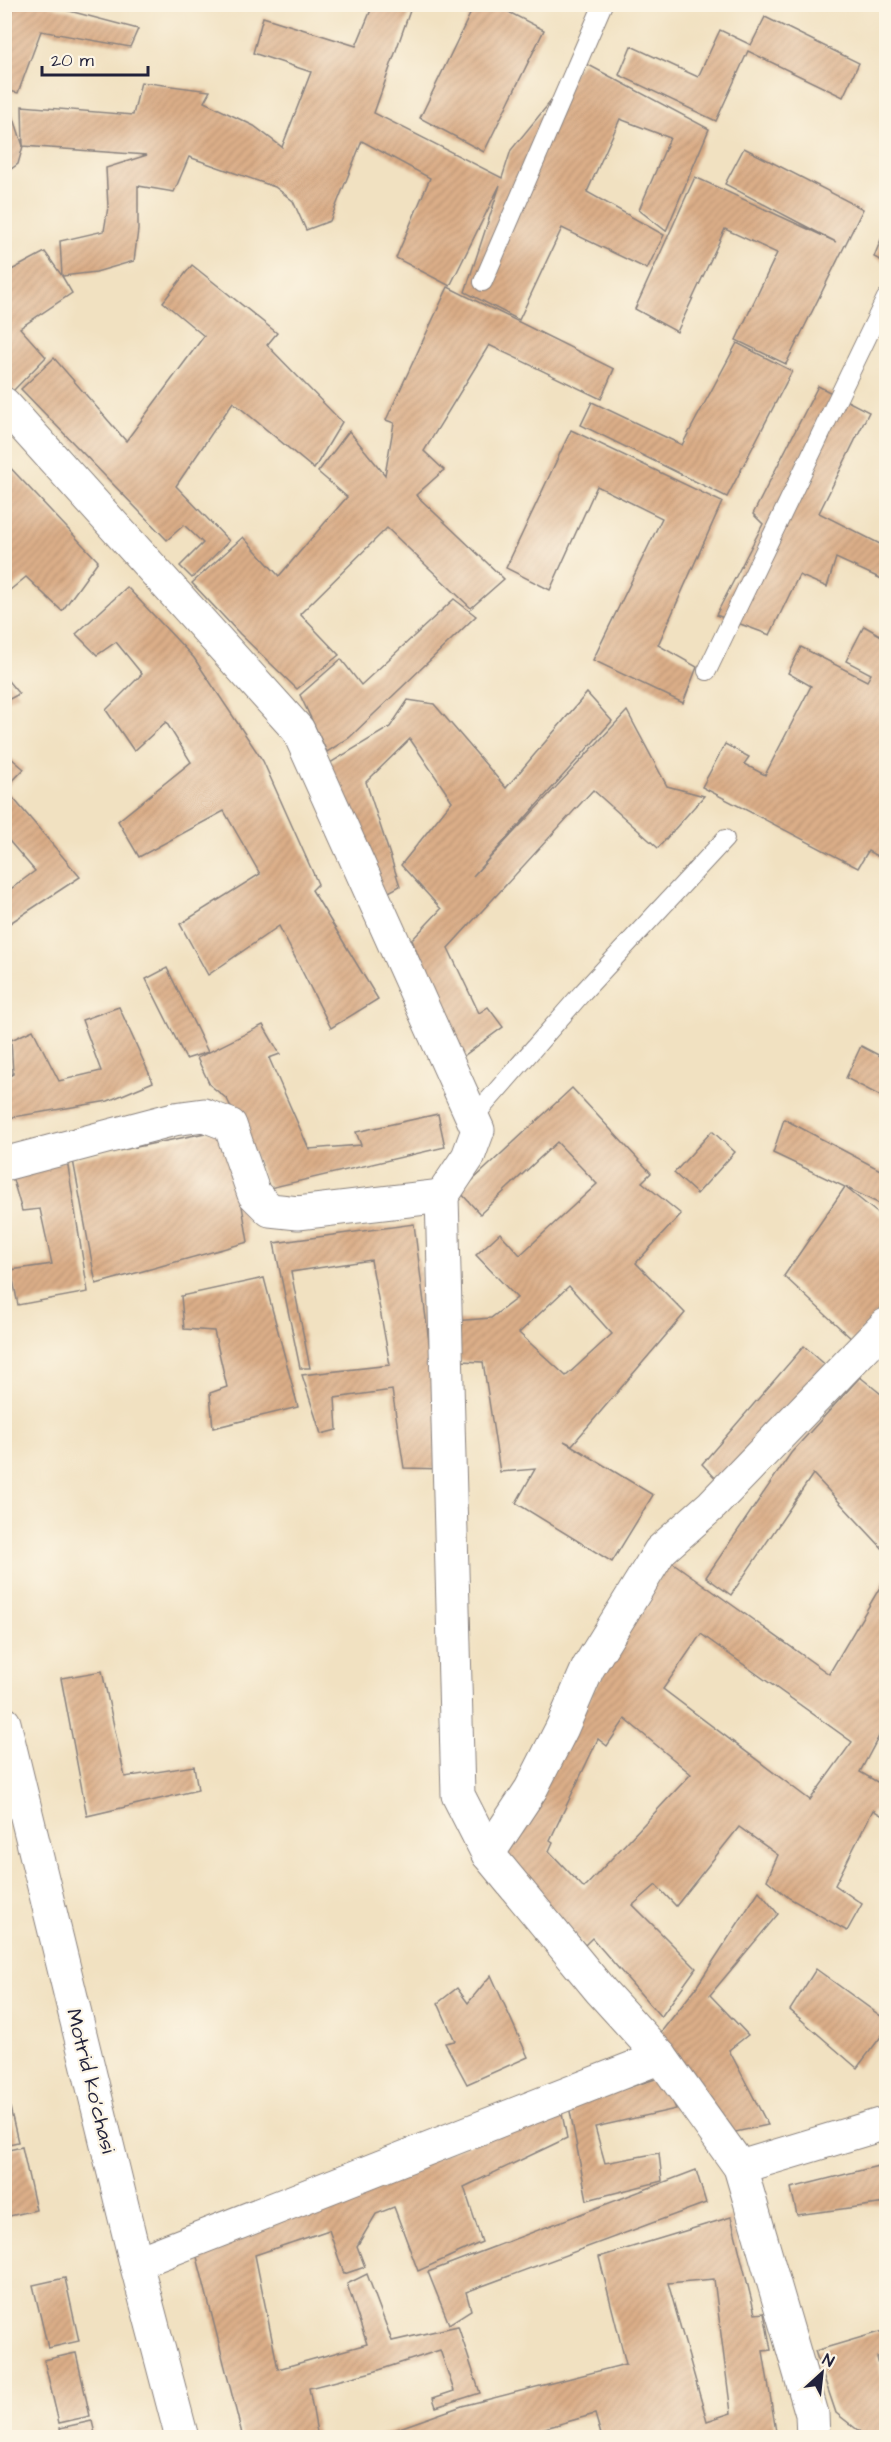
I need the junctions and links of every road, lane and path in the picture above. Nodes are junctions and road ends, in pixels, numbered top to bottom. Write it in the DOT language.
graph roads {
  1 [pos="603,4"];
  2 [pos="483,282"];
  3 [pos="886,298"];
  4 [pos="4,404"];
  5 [pos="707,670"];
  6 [pos="725,839"];
  7 [pos="472,1119"];
  8 [pos="4,1164"];
  9 [pos="442,1196"];
  10 [pos="886,1325"];
  11 [pos="4,1723"];
  12 [pos="488,1854"];
  13 [pos="661,2057"];
  14 [pos="886,2123"];
  15 [pos="740,2167"];
  16 [pos="135,2263"];
  17 [pos="182,2438"];
  18 [pos="813,2438"];
  1 -- 2 [label="lane"];
  3 -- 5 [label="lane"];
  4 -- 7 [label="street"];
  6 -- 7 [label="lane"];
  7 -- 9 [label="street"];
  8 -- 9 [label="street"];
  9 -- 12 [label="street"];
  10 -- 12 [label="street"];
  11 -- 16 [label="street, Motrid ko'chasi"];
  12 -- 13 [label="street"];
  13 -- 15 [label="street"];
  13 -- 16 [label="street"];
  14 -- 15 [label="street"];
  15 -- 18 [label="street"];
  16 -- 17 [label="street, Motrid ko'chasi"];
}
